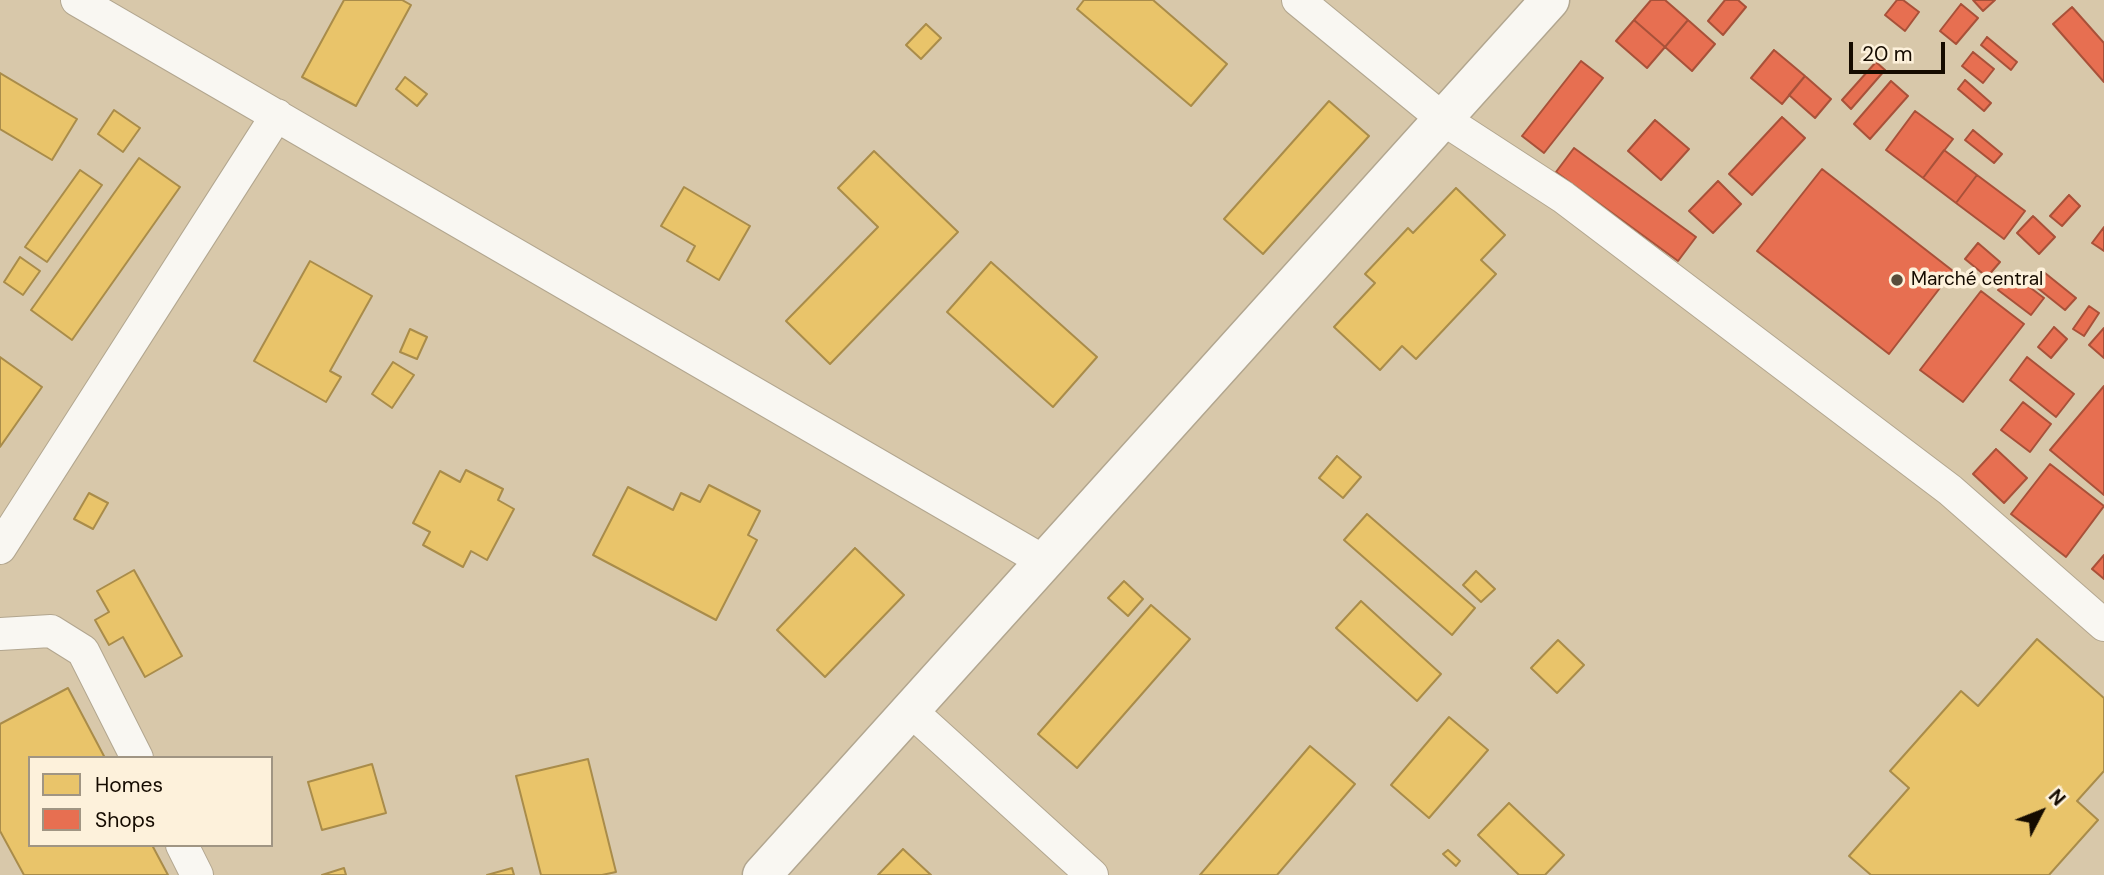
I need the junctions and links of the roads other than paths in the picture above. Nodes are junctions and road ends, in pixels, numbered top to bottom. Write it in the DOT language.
graph roads {
  1 [pos="77,0"];
  2 [pos="1298,0"];
  3 [pos="1550,0"];
  4 [pos="277,115"];
  5 [pos="1443,119"];
  6 [pos="0,548"];
  7 [pos="1045,562"];
  8 [pos="2104,625"];
  9 [pos="0,634"];
  10 [pos="910,710"];
  11 [pos="136,756"];
  12 [pos="183,847"];
  13 [pos="197,875"];
  14 [pos="761,875"];
  15 [pos="1092,875"];
  1 -- 4 [label="street"];
  2 -- 5 [label="street"];
  3 -- 5 [label="street"];
  4 -- 6 [label="street"];
  4 -- 7 [label="street"];
  5 -- 7 [label="street"];
  5 -- 8 [label="street"];
  7 -- 10 [label="street"];
  9 -- 11 [label="street"];
  10 -- 14 [label="street"];
  10 -- 15 [label="street"];
  12 -- 13 [label="street"];
}
